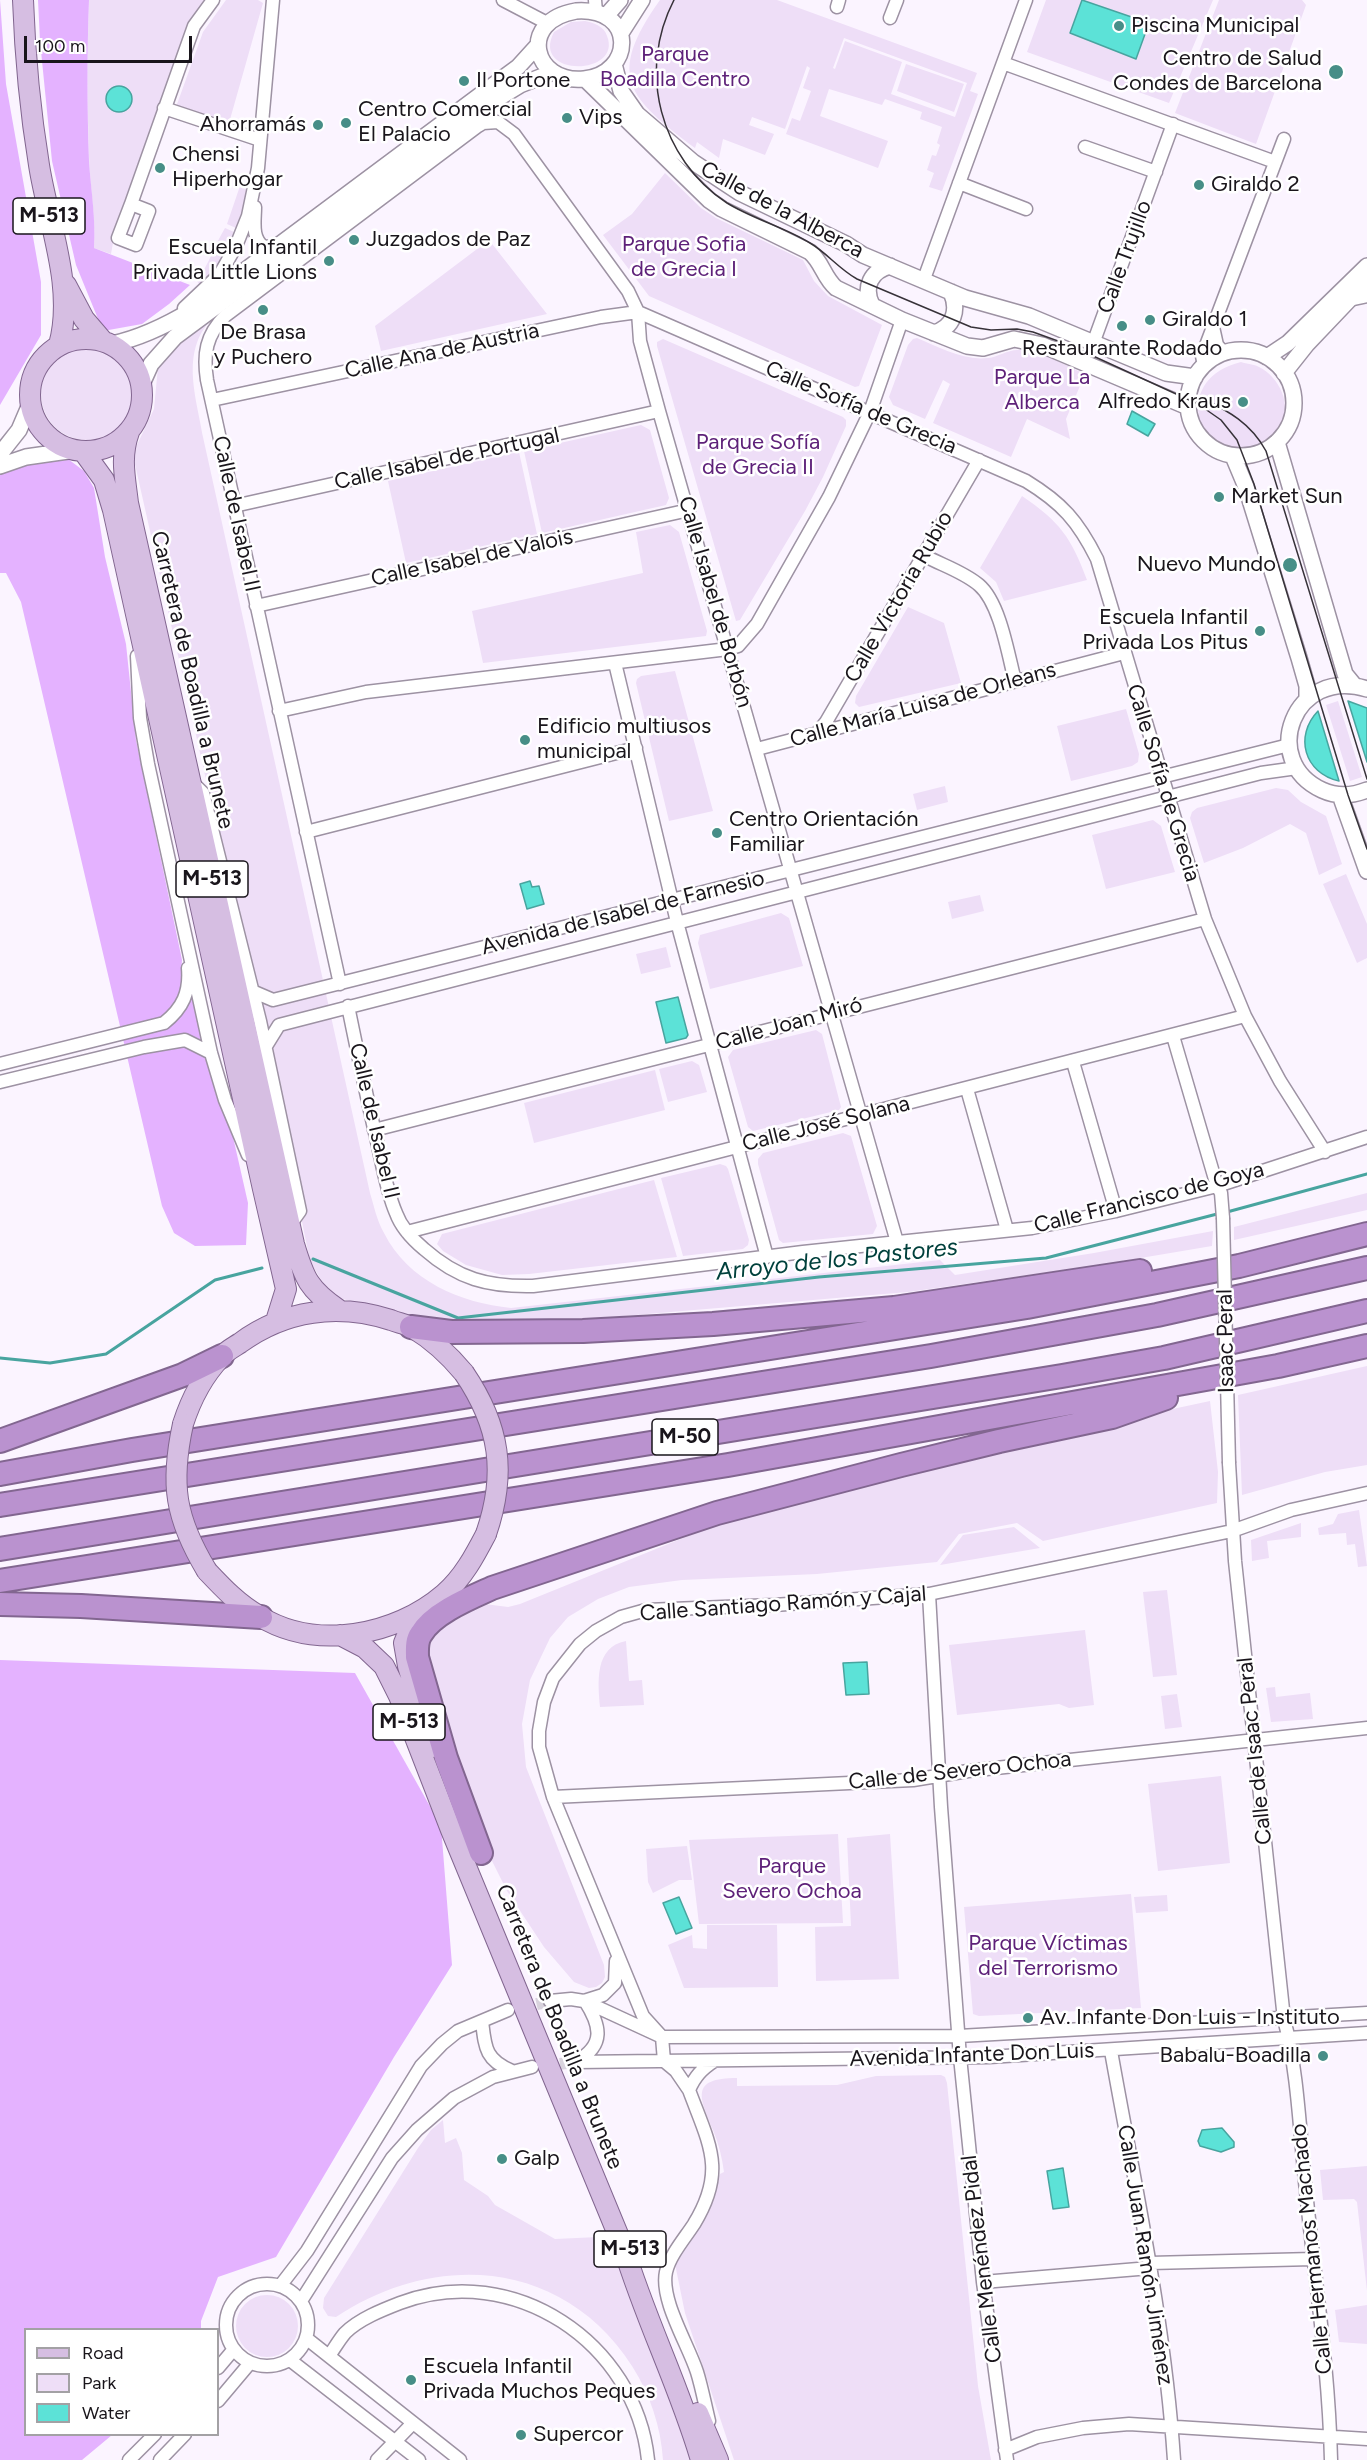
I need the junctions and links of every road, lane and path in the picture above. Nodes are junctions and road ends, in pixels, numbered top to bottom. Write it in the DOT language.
graph roads {
  1 [pos="23,0"];
  2 [pos="213,0"];
  3 [pos="273,0"];
  4 [pos="503,0"];
  5 [pos="620,0"];
  6 [pos="642,0"];
  7 [pos="897,0"];
  8 [pos="1026,0"];
  9 [pos="579,6"];
  10 [pos="599,10"];
  11 [pos="890,18"];
  12 [pos="547,23"];
  13 [pos="621,33"];
  14 [pos="538,45"];
  15 [pos="1003,63"];
  16 [pos="614,64"];
  17 [pos="553,72"];
  18 [pos="585,79"];
  19 [pos="164,108"];
  20 [pos="1173,124"];
  21 [pos="457,127"];
  22 [pos="1284,139"];
  23 [pos="260,140"];
  24 [pos="1085,147"];
  25 [pos="444,152"];
  26 [pos="1275,162"];
  27 [pos="1156,172"];
  28 [pos="256,182"];
  29 [pos="959,183"];
  30 [pos="131,204"];
  31 [pos="1026,209"];
  32 [pos="276,246"];
  33 [pos="59,265"];
  34 [pos="890,266"];
  35 [pos="1367,266"];
  36 [pos="924,279"];
  37 [pos="1367,281"];
  38 [pos="951,292"];
  39 [pos="1367,296"];
  40 [pos="1349,300"];
  41 [pos="872,305"];
  42 [pos="638,312"];
  43 [pos="902,320"];
  44 [pos="1213,326"];
  45 [pos="934,333"];
  46 [pos="145,334"];
  47 [pos="1094,341"];
  48 [pos="107,342"];
  49 [pos="58,345"];
  50 [pos="1224,353"];
  51 [pos="1267,357"];
  52 [pos="1199,371"];
  53 [pos="1284,373"];
  54 [pos="142,384"];
  55 [pos="212,400"];
  56 [pos="31,402"];
  57 [pos="1188,407"];
  58 [pos="659,411"];
  59 [pos="870,412"];
  60 [pos="129,432"];
  61 [pos="1277,442"];
  62 [pos="79,450"];
  63 [pos="0,454"];
  64 [pos="1233,456"];
  65 [pos="979,459"];
  66 [pos="0,466"];
  67 [pos="234,506"];
  68 [pos="689,510"];
  69 [pos="925,556"];
  70 [pos="124,560"];
  71 [pos="256,606"];
  72 [pos="728,649"];
  73 [pos="1124,653"];
  74 [pos="615,663"];
  75 [pos="1015,681"];
  76 [pos="1360,687"];
  77 [pos="1307,699"];
  78 [pos="279,711"];
  79 [pos="817,733"];
  80 [pos="1289,745"];
  81 [pos="636,748"];
  82 [pos="757,749"];
  83 [pos="1297,768"];
  84 [pos="1162,777"];
  85 [pos="190,780"];
  86 [pos="1367,790"];
  87 [pos="1340,795"];
  88 [pos="1169,797"];
  89 [pos="306,832"];
  90 [pos="791,870"];
  91 [pos="1367,871"];
  92 [pos="797,892"];
  93 [pos="673,900"];
  94 [pos="1205,919"];
  95 [pos="677,922"];
  96 [pos="186,934"];
  97 [pos="340,984"];
  98 [pos="252,991"];
  99 [pos="348,1006"];
  100 [pos="832,1012"];
  101 [pos="1245,1016"];
  102 [pos="1173,1036"];
  103 [pos="710,1045"];
  104 [pos="266,1047"];
  105 [pos="211,1053"];
  106 [pos="1073,1062"];
  107 [pos="0,1064"];
  108 [pos="0,1082"];
  109 [pos="968,1089"];
  110 [pos="862,1116"];
  111 [pos="374,1130"];
  112 [pos="1367,1137"];
  113 [pos="737,1146"];
  114 [pos="1325,1152"];
  115 [pos="1217,1186"];
  116 [pos="262,1189"];
  117 [pos="1116,1211"];
  118 [pos="1367,1224"];
  119 [pos="290,1225"];
  120 [pos="1007,1230"];
  121 [pos="407,1232"];
  122 [pos="1367,1234"];
  123 [pos="897,1242"];
  124 [pos="767,1257"];
  125 [pos="1367,1268"];
  126 [pos="339,1310"];
  127 [pos="1367,1311"];
  128 [pos="276,1321"];
  129 [pos="411,1327"];
  130 [pos="1367,1346"];
  131 [pos="222,1356"];
  132 [pos="1278,1366"];
  133 [pos="1166,1398"];
  134 [pos="0,1441"];
  135 [pos="1229,1463"];
  136 [pos="0,1474"];
  137 [pos="1367,1493"];
  138 [pos="0,1506"];
  139 [pos="1232,1531"];
  140 [pos="0,1549"];
  141 [pos="0,1581"];
  142 [pos="445,1594"];
  143 [pos="929,1594"];
  144 [pos="0,1604"];
  145 [pos="416,1614"];
  146 [pos="261,1617"];
  147 [pos="340,1635"];
  148 [pos="1367,1728"];
  149 [pos="1253,1742"];
  150 [pos="939,1776"];
  151 [pos="553,1797"];
  152 [pos="482,1853"];
  153 [pos="614,1949"];
  154 [pos="550,2001"];
  155 [pos="584,2001"];
  156 [pos="508,2010"];
  157 [pos="1367,2013"];
  158 [pos="1284,2019"];
  159 [pos="482,2021"];
  160 [pos="1367,2033"];
  161 [pos="959,2036"];
  162 [pos="662,2037"];
  163 [pos="1289,2038"];
  164 [pos="1111,2050"];
  165 [pos="960,2057"];
  166 [pos="664,2061"];
  167 [pos="714,2061"];
  168 [pos="532,2067"];
  169 [pos="512,2071"];
  170 [pos="689,2090"];
  171 [pos="1313,2259"];
  172 [pos="1150,2266"];
  173 [pos="983,2282"];
  174 [pos="280,2286"];
  175 [pos="301,2301"];
  176 [pos="306,2338"];
  177 [pos="234,2349"];
  178 [pos="329,2356"];
  179 [pos="290,2360"];
  180 [pos="250,2363"];
  181 [pos="219,2367"];
  182 [pos="219,2401"];
  183 [pos="413,2423"];
  184 [pos="1172,2425"];
  185 [pos="152,2436"];
  186 [pos="183,2436"];
  187 [pos="1330,2438"];
  188 [pos="1367,2439"];
  189 [pos="394,2441"];
  190 [pos="1006,2455"];
  191 [pos="129,2460"];
  192 [pos="160,2460"];
  193 [pos="377,2460"];
  194 [pos="419,2460"];
  195 [pos="460,2460"];
  196 [pos="648,2460"];
  197 [pos="701,2460"];
  198 [pos="718,2460"];
  199 [pos="1174,2460"];
  200 [pos="1330,2460"];
  1 -- 33 [label="main road, M-513"];
  2 -- 19 [label="street"];
  3 -- 23 [label="street"];
  4 -- 12 [label="street"];
  5 -- 10 [label="street"];
  6 -- 13 [label="street"];
  7 -- 11 [label="street"];
  8 -- 15 [label="street"];
  9 -- 10 [label="street"];
  9 -- 12 [label="street"];
  10 -- 13 [label="street"];
  12 -- 14 [label="street"];
  13 -- 16 [label="street"];
  14 -- 17 [label="street"];
  14 -- 32 [label="street"];
  15 -- 20 [label="street"];
  15 -- 29 [label="street"];
  16 -- 18 [label="street"];
  16 -- 34 [label="street, Calle de la Alberca"];
  17 -- 18 [label="street"];
  17 -- 21 [label="street"];
  18 -- 41 [label="street, Calle de la Alberca"];
  19 -- 23 [label="street"];
  19 -- 30 [label="street"];
  20 -- 26 [label="street"];
  20 -- 27 [label="street, Calle Trujillo"];
  21 -- 25 [label="street, Calle de Isabel II"];
  21 -- 54 [label="street"];
  22 -- 26 [label="street"];
  23 -- 28 [label="street"];
  24 -- 27 [label="street, Calle Trujillo"];
  25 -- 42 [label="street, Calle de Isabel II"];
  25 -- 55 [label="street, Calle de Isabel II"];
  26 -- 44 [label="street"];
  27 -- 47 [label="street, Calle Trujillo"];
  28 -- 32 [label="street"];
  28 -- 46 [label="street"];
  29 -- 31 [label="street"];
  29 -- 36 [label="street"];
  32 -- 46 [label="street"];
  33 -- 48 [label="main road, M-513"];
  33 -- 49 [label="main road, M-513"];
  34 -- 36 [label="street, Calle de la Alberca"];
  34 -- 41 [label="street"];
  35 -- 51 [label="street"];
  36 -- 38 [label="street, Calle de la Alberca"];
  37 -- 40 [label="street"];
  38 -- 45 [label="street"];
  38 -- 47 [label="street"];
  39 -- 40 [label="street"];
  40 -- 53 [label="street"];
  41 -- 43 [label="street, Calle de la Alberca"];
  42 -- 55 [label="street, Calle Ana de Austria"];
  42 -- 58 [label="street, Calle Isabel de Borbón"];
  42 -- 59 [label="street, Calle Sofía de Grecia"];
  43 -- 45 [label="street, Calle de la Alberca"];
  43 -- 59 [label="street"];
  44 -- 50 [label="street"];
  44 -- 52 [label="street"];
  45 -- 57 [label="street"];
  46 -- 48 [label="street"];
  47 -- 52 [label="street"];
  48 -- 49 [label="main road"];
  48 -- 54 [label="main road, M-513"];
  49 -- 56 [label="main road, M-513"];
  50 -- 51 [label="street"];
  50 -- 52 [label="street"];
  51 -- 53 [label="street"];
  52 -- 57 [label="street"];
  53 -- 61 [label="street"];
  54 -- 60 [label="main road, M-513"];
  55 -- 67 [label="street, Calle de Isabel II"];
  56 -- 62 [label="main road, M-513"];
  56 -- 63 [label="street"];
  57 -- 64 [label="street"];
  58 -- 67 [label="street, Calle Isabel de Portugal"];
  58 -- 68 [label="street, Calle Isabel de Borbón"];
  59 -- 65 [label="street, Calle Sofía de Grecia"];
  59 -- 72 [label="street"];
  60 -- 62 [label="main road"];
  60 -- 85 [label="main road, Carretera de Boadilla a Brunete / M-513"];
  61 -- 64 [label="street"];
  61 -- 76 [label="street"];
  62 -- 66 [label="street"];
  62 -- 70 [label="main road, Carretera de Boadilla a Brunete / M-513"];
  64 -- 77 [label="street"];
  65 -- 69 [label="street, Calle Victoria Rubio"];
  65 -- 73 [label="street, Calle Sofía de Grecia"];
  67 -- 71 [label="street, Calle de Isabel II"];
  68 -- 71 [label="street, Calle Isabel de Valois"];
  68 -- 72 [label="street, Calle Isabel de Borbón"];
  69 -- 75 [label="street"];
  69 -- 79 [label="street, Calle Victoria Rubio"];
  70 -- 96 [label="street"];
  70 -- 116 [label="main road, Carretera de Boadilla a Brunete / M-513"];
  71 -- 78 [label="street, Calle de Isabel II"];
  72 -- 74 [label="street"];
  72 -- 82 [label="street, Calle Isabel de Borbón"];
  73 -- 75 [label="street, Calle María Luisa de Orleans"];
  73 -- 84 [label="street, Calle Sofía de Grecia"];
  74 -- 78 [label="street"];
  74 -- 81 [label="street"];
  75 -- 79 [label="street, Calle María Luisa de Orleans"];
  76 -- 77 [label="street"];
  77 -- 80 [label="street"];
  78 -- 89 [label="street, Calle de Isabel II"];
  79 -- 82 [label="street, Calle María Luisa de Orleans"];
  80 -- 83 [label="street"];
  80 -- 84 [label="street, Avenida de Isabel de Farnesio"];
  81 -- 89 [label="street"];
  81 -- 93 [label="street"];
  82 -- 90 [label="street, Calle Isabel de Borbón"];
  83 -- 87 [label="street"];
  83 -- 88 [label="street, Avenida de Isabel de Farnesio"];
  84 -- 88 [label="street, Calle Sofía de Grecia"];
  84 -- 90 [label="street, Avenida de Isabel de Farnesio"];
  85 -- 98 [label="street"];
  85 -- 119 [label="main road, Carretera de Boadilla a Brunete / M-513"];
  86 -- 87 [label="street"];
  87 -- 91 [label="street"];
  88 -- 92 [label="street, Avenida de Isabel de Farnesio"];
  88 -- 94 [label="street, Calle Sofía de Grecia"];
  89 -- 97 [label="street, Calle de Isabel II"];
  90 -- 92 [label="street, Calle Isabel de Borbón"];
  90 -- 93 [label="street, Avenida de Isabel de Farnesio"];
  92 -- 95 [label="street, Avenida de Isabel de Farnesio"];
  92 -- 100 [label="street, Calle Isabel de Borbón"];
  93 -- 95 [label="street"];
  93 -- 97 [label="street, Avenida de Isabel de Farnesio"];
  94 -- 100 [label="street, Calle Joan Miró"];
  94 -- 101 [label="street, Calle Sofía de Grecia"];
  95 -- 99 [label="street, Avenida de Isabel de Farnesio"];
  95 -- 103 [label="street"];
  96 -- 105 [label="street"];
  96 -- 107 [label="street"];
  97 -- 98 [label="street, Avenida de Isabel de Farnesio"];
  98 -- 104 [label="street"];
  99 -- 104 [label="street, Avenida de Isabel de Farnesio"];
  99 -- 111 [label="street, Calle de Isabel II"];
  100 -- 103 [label="street, Calle Joan Miró"];
  100 -- 110 [label="street, Calle Isabel de Borbón"];
  101 -- 102 [label="street, Calle José Solana"];
  101 -- 114 [label="street, Calle Sofía de Grecia"];
  102 -- 106 [label="street, Calle José Solana"];
  102 -- 115 [label="street, Isaac Peral"];
  103 -- 111 [label="street, Calle Joan Miró"];
  103 -- 113 [label="street"];
  104 -- 119 [label="street"];
  105 -- 108 [label="street"];
  105 -- 116 [label="street"];
  106 -- 109 [label="street, Calle José Solana"];
  106 -- 117 [label="street"];
  109 -- 110 [label="street, Calle José Solana"];
  109 -- 120 [label="street"];
  110 -- 113 [label="street, Calle José Solana"];
  110 -- 123 [label="street, Calle Isabel de Borbón"];
  111 -- 121 [label="street, Calle de Isabel II"];
  112 -- 114 [label="street, Calle Francisco de Goya"];
  113 -- 121 [label="street, Calle José Solana"];
  113 -- 124 [label="street"];
  114 -- 115 [label="street, Calle Francisco de Goya"];
  115 -- 117 [label="street, Calle Francisco de Goya"];
  115 -- 135 [label="street, Isaac Peral, bridge"];
  116 -- 128 [label="main road, Carretera de Boadilla a Brunete / M-513"];
  117 -- 120 [label="street, Calle Francisco de Goya"];
  118 -- 129 [label="highway"];
  119 -- 126 [label="main road, Carretera de Boadilla a Brunete / M-513"];
  120 -- 123 [label="street, Calle Francisco de Goya"];
  121 -- 124 [label="street, Calle Francisco de Goya"];
  122 -- 136 [label="highway"];
  123 -- 124 [label="street, Calle Francisco de Goya"];
  125 -- 138 [label="highway, M-50"];
  126 -- 128 [label="main road, M-513"];
  126 -- 129 [label="main road, M-513"];
  127 -- 140 [label="highway, M-50"];
  128 -- 131 [label="main road, M-513"];
  129 -- 142 [label="main road, M-513, bridge"];
  130 -- 132 [label="highway"];
  131 -- 134 [label="highway"];
  131 -- 146 [label="main road, M-513, bridge"];
  132 -- 133 [label="highway"];
  132 -- 141 [label="highway"];
  133 -- 142 [label="highway"];
  133 -- 152 [label="highway"];
  135 -- 139 [label="street, Calle de Isaac Peral"];
  137 -- 139 [label="street, Calle Santiago Ramón y Cajal"];
  139 -- 143 [label="street, Calle Santiago Ramón y Cajal"];
  139 -- 149 [label="street, Calle de Isaac Peral"];
  142 -- 145 [label="main road, M-513"];
  143 -- 150 [label="street, Calle Menéndez Pidal"];
  143 -- 151 [label="street, Calle Santiago Ramón y Cajal"];
  144 -- 146 [label="highway"];
  145 -- 147 [label="main road, M-513"];
  145 -- 198 [label="main road, Carretera de Boadilla a Brunete / M-513"];
  146 -- 147 [label="main road, M-513"];
  147 -- 197 [label="main road, Carretera de Boadilla a Brunete / M-513"];
  148 -- 149 [label="street, Calle de Severo Ochoa"];
  149 -- 150 [label="street, Calle de Severo Ochoa"];
  149 -- 158 [label="street, Calle de Isaac Peral"];
  150 -- 151 [label="street, Calle de Severo Ochoa"];
  150 -- 161 [label="street, Calle Menéndez Pidal"];
  151 -- 153 [label="street, Calle Santiago Ramón y Cajal"];
  153 -- 155 [label="street"];
  153 -- 162 [label="street, Calle Santiago Ramón y Cajal"];
  154 -- 155 [label="street"];
  155 -- 162 [label="street, Avenida Infante Don Luis"];
  155 -- 166 [label="street, Avenida Infante Don Luis"];
  156 -- 159 [label="street"];
  157 -- 158 [label="street, Avenida Infante Don Luis"];
  158 -- 161 [label="street, Avenida Infante Don Luis"];
  158 -- 163 [label="street, Calle de Isaac Peral"];
  159 -- 169 [label="street"];
  159 -- 174 [label="street"];
  160 -- 163 [label="street, Avenida Infante Don Luis"];
  161 -- 162 [label="street, Avenida Infante Don Luis"];
  161 -- 165 [label="street, Calle Menéndez Pidal"];
  162 -- 166 [label="street"];
  163 -- 164 [label="street, Avenida Infante Don Luis"];
  163 -- 171 [label="street, Calle Hermanos Machado"];
  164 -- 165 [label="street, Avenida Infante Don Luis"];
  164 -- 172 [label="street, Calle Juan Ramón Jiménez"];
  165 -- 167 [label="street, Avenida Infante Don Luis"];
  165 -- 173 [label="street, Calle Menéndez Pidal"];
  166 -- 167 [label="street, Avenida Infante Don Luis"];
  166 -- 170 [label="street"];
  167 -- 170 [label="street"];
  168 -- 169 [label="street"];
  169 -- 175 [label="street"];
  170 -- 198 [label="street"];
  171 -- 172 [label="street"];
  171 -- 187 [label="street, Calle Hermanos Machado"];
  172 -- 173 [label="street"];
  172 -- 184 [label="street, Calle Juan Ramón Jiménez"];
  173 -- 190 [label="street, Calle Menéndez Pidal"];
  174 -- 175 [label="street"];
  174 -- 177 [label="street"];
  175 -- 176 [label="street"];
  176 -- 178 [label="street"];
  176 -- 179 [label="street"];
  177 -- 180 [label="street"];
  177 -- 181 [label="street"];
  178 -- 183 [label="street"];
  178 -- 196 [label="street"];
  179 -- 180 [label="street"];
  179 -- 189 [label="street"];
  180 -- 182 [label="street"];
  183 -- 189 [label="street"];
  183 -- 195 [label="street"];
  184 -- 187 [label="street"];
  184 -- 190 [label="street"];
  184 -- 199 [label="street, Calle Juan Ramón Jiménez"];
  185 -- 191 [label="street"];
  186 -- 192 [label="street"];
  187 -- 188 [label="street"];
  187 -- 200 [label="street, Calle Hermanos Machado"];
  189 -- 193 [label="street"];
  189 -- 194 [label="street"];
}
